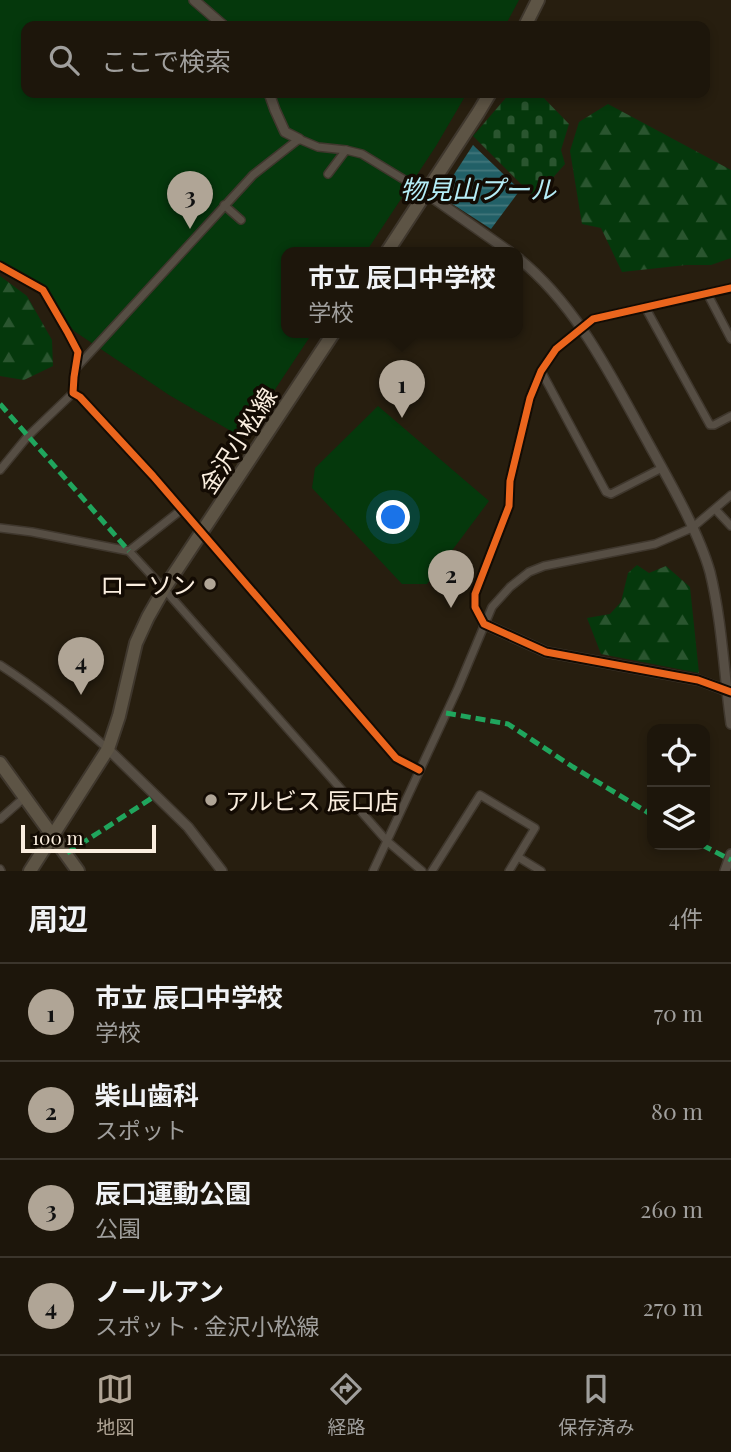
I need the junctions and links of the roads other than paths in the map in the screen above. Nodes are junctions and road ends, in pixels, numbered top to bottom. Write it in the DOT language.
graph roads {
  1 [pos="194,0"];
  2 [pos="538,0"];
  3 [pos="218,21"];
  4 [pos="528,21"];
  5 [pos="271,98"];
  6 [pos="486,98"];
  7 [pos="299,139"];
  8 [pos="346,150"];
  9 [pos="328,174"];
  10 [pos="426,193"];
  11 [pos="224,205"];
  12 [pos="241,220"];
  13 [pos="390,247"];
  14 [pos="503,247"];
  15 [pos="523,263"];
  16 [pos="0,265"];
  17 [pos="731,288"];
  18 [pos="707,293"];
  19 [pos="645,307"];
  20 [pos="581,327"];
  21 [pos="330,338"];
  22 [pos="731,339"];
  23 [pos="76,369"];
  24 [pos="541,371"];
  25 [pos="73,393"];
  26 [pos="731,416"];
  27 [pos="662,468"];
  28 [pos="0,470"];
  29 [pos="731,495"];
  30 [pos="181,510"];
  31 [pos="716,510"];
  32 [pos="731,526"];
  33 [pos="0,528"];
  34 [pos="692,528"];
  35 [pos="201,533"];
  36 [pos="129,551"];
  37 [pos="164,589"];
  38 [pos="484,624"];
  39 [pos="0,665"];
  40 [pos="729,691"];
  41 [pos="731,724"];
  42 [pos="108,749"];
  43 [pos="0,763"];
  44 [pos="419,770"];
  45 [pos="25,797"];
  46 [pos="0,820"];
  47 [pos="54,835"];
  48 [pos="387,842"];
  49 [pos="731,854"];
  50 [pos="518,856"];
  51 [pos="30,871"];
  52 [pos="78,871"];
  53 [pos="222,871"];
  54 [pos="373,871"];
  55 [pos="422,871"];
  56 [pos="432,871"];
  57 [pos="509,871"];
  58 [pos="541,871"];
  59 [pos="725,871"];
  1 -- 3 [label="street"];
  2 -- 4 [label="main road"];
  5 -- 7 [label="street"];
  6 -- 10 [label="main road"];
  7 -- 8 [label="street"];
  7 -- 11 [label="street"];
  8 -- 9 [label="street"];
  8 -- 10 [label="street"];
  10 -- 13 [label="main road"];
  10 -- 14 [label="street"];
  11 -- 12 [label="street"];
  11 -- 23 [label="street"];
  15 -- 20 [label="street"];
  16 -- 23 [label="street"];
  17 -- 18 [label="street"];
  18 -- 19 [label="street"];
  18 -- 22 [label="street"];
  19 -- 20 [label="street"];
  19 -- 26 [label="street"];
  20 -- 24 [label="street"];
  20 -- 27 [label="street"];
  21 -- 35 [label="main road, 金沢小松線"];
  23 -- 25 [label="street"];
  24 -- 27 [label="street"];
  24 -- 38 [label="street"];
  25 -- 28 [label="street"];
  25 -- 30 [label="street"];
  27 -- 34 [label="street"];
  29 -- 31 [label="street"];
  30 -- 35 [label="street"];
  30 -- 36 [label="street"];
  31 -- 32 [label="street"];
  31 -- 34 [label="street"];
  33 -- 36 [label="street"];
  34 -- 38 [label="street"];
  34 -- 40 [label="street"];
  35 -- 37 [label="main road, 金沢小松線"];
  35 -- 44 [label="street"];
  36 -- 37 [label="street"];
  37 -- 42 [label="main road, 金沢小松線"];
  37 -- 48 [label="street"];
  38 -- 40 [label="street"];
  38 -- 44 [label="street"];
  39 -- 42 [label="street"];
  40 -- 41 [label="street"];
  42 -- 47 [label="main road, 金沢小松線"];
  42 -- 53 [label="street"];
  43 -- 45 [label="main road"];
  44 -- 48 [label="street"];
  45 -- 46 [label="street"];
  45 -- 47 [label="main road"];
  47 -- 51 [label="main road, 金沢小松線"];
  47 -- 52 [label="main road"];
  48 -- 54 [label="street"];
  48 -- 55 [label="street"];
  49 -- 59 [label="street"];
  50 -- 56 [label="street"];
  50 -- 57 [label="street"];
  50 -- 58 [label="street"];
}
